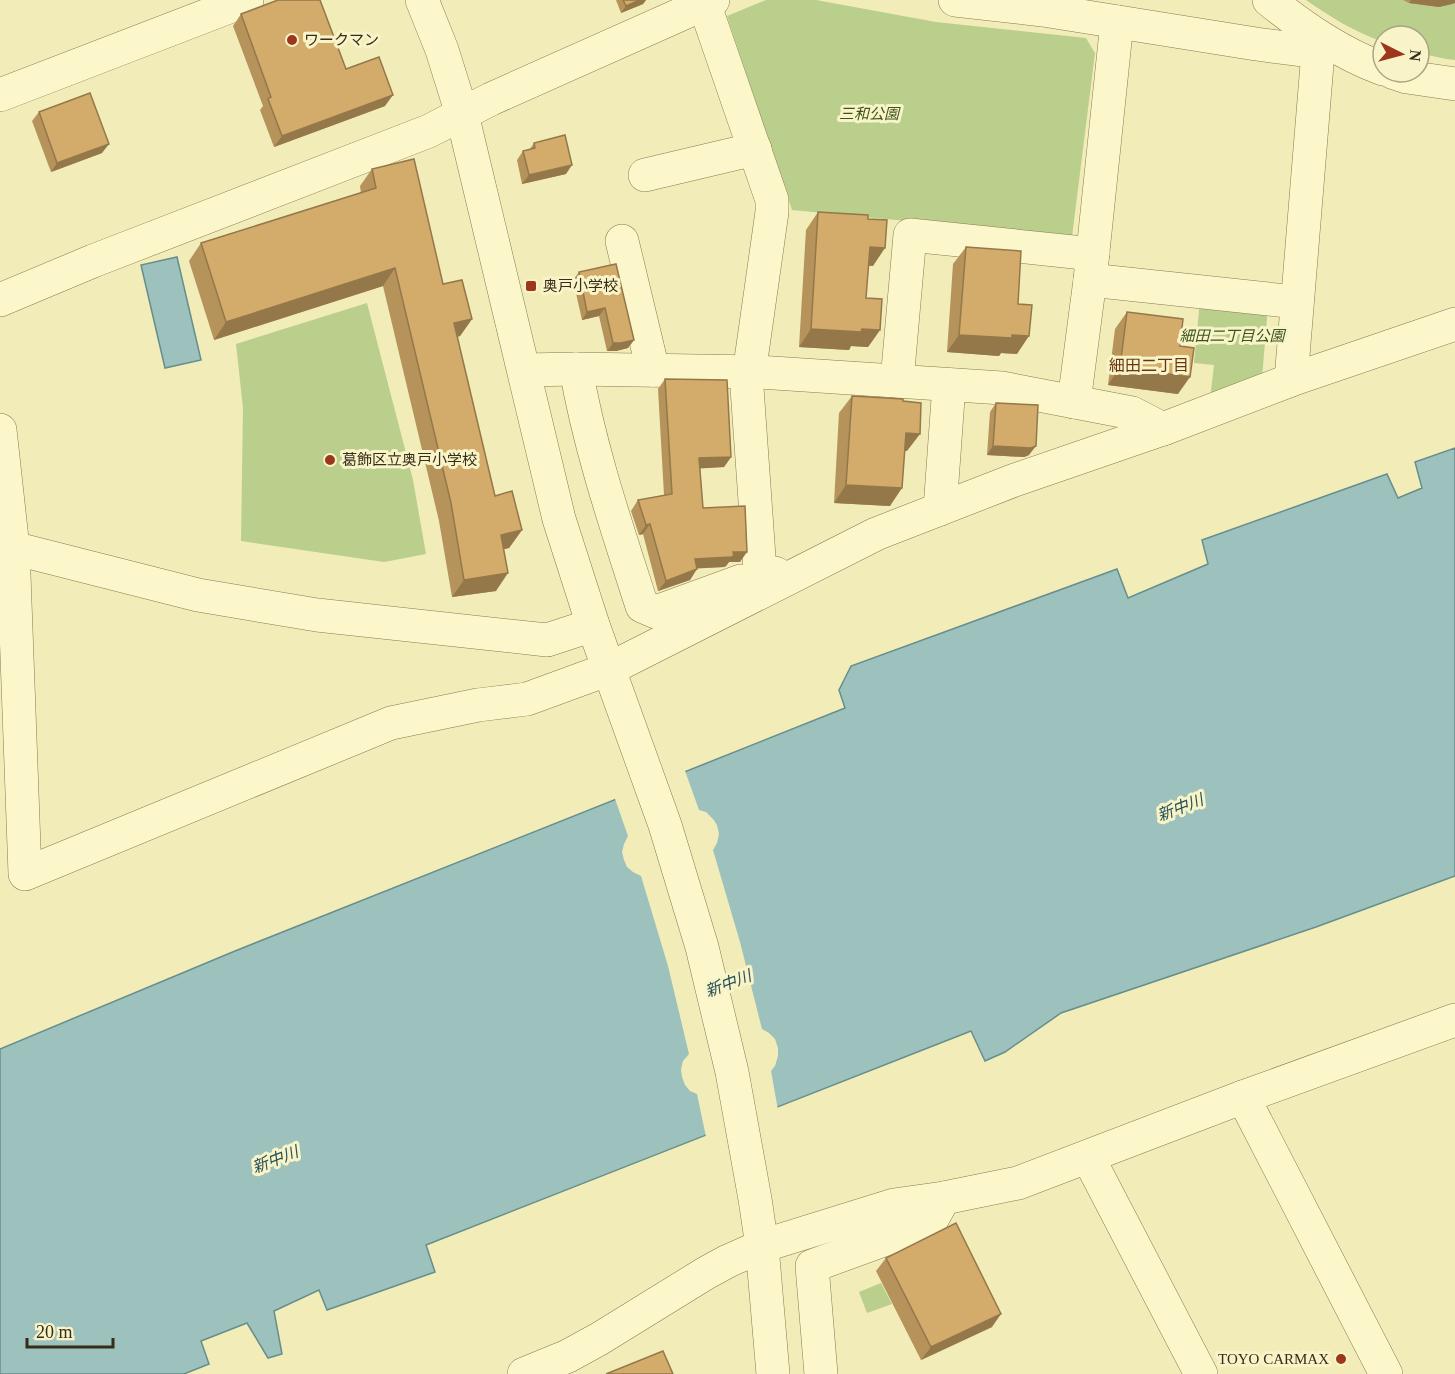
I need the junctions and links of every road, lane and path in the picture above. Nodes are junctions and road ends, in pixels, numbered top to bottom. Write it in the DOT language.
graph roads {
  1 [pos="247,0"];
  2 [pos="422,0"];
  3 [pos="955,0"];
  4 [pos="1269,0"];
  5 [pos="707,1"];
  6 [pos="1117,22"];
  7 [pos="1321,46"];
  8 [pos="1371,64"];
  9 [pos="1431,80"];
  10 [pos="1455,84"];
  11 [pos="0,95"];
  12 [pos="462,114"];
  13 [pos="755,149"];
  14 [pos="645,175"];
  15 [pos="622,241"];
  16 [pos="1092,267"];
  17 [pos="0,300"];
  18 [pos="1296,302"];
  19 [pos="1455,324"];
  20 [pos="576,369"];
  21 [pos="524,370"];
  22 [pos="653,370"];
  23 [pos="749,371"];
  24 [pos="1291,380"];
  25 [pos="897,381"];
  26 [pos="949,385"];
  27 [pos="1074,402"];
  28 [pos="1163,429"];
  29 [pos="0,430"];
  30 [pos="940,509"];
  31 [pos="6,545"];
  32 [pos="773,575"];
  33 [pos="593,625"];
  34 [pos="609,669"];
  35 [pos="12,880"];
  36 [pos="1453,1025"];
  37 [pos="1244,1097"];
  38 [pos="1088,1157"];
  39 [pos="944,1198"];
  40 [pos="762,1246"];
  41 [pos="1191,1371"];
  42 [pos="524,1374"];
  43 [pos="773,1374"];
  44 [pos="821,1374"];
  45 [pos="1386,1374"];
  1 -- 11 [label="street"];
  2 -- 12 [label="street"];
  3 -- 6 [label="street"];
  4 -- 7 [label="street"];
  5 -- 12 [label="street"];
  5 -- 13 [label="street"];
  6 -- 7 [label="street"];
  6 -- 16 [label="street"];
  7 -- 8 [label="street"];
  7 -- 18 [label="street"];
  9 -- 10 [label="street"];
  12 -- 17 [label="street"];
  12 -- 21 [label="street"];
  13 -- 14 [label="street"];
  13 -- 23 [label="street"];
  15 -- 22 [label="street"];
  16 -- 18 [label="street"];
  16 -- 25 [label="street"];
  16 -- 27 [label="street"];
  18 -- 24 [label="street"];
  19 -- 24 [label="street"];
  20 -- 21 [label="street"];
  20 -- 22 [label="street"];
  20 -- 32 [label="street"];
  21 -- 33 [label="street"];
  22 -- 23 [label="street"];
  23 -- 25 [label="street"];
  23 -- 32 [label="street"];
  24 -- 28 [label="street"];
  25 -- 26 [label="street"];
  26 -- 27 [label="street"];
  26 -- 30 [label="street"];
  27 -- 28 [label="street"];
  28 -- 30 [label="street"];
  29 -- 31 [label="street"];
  30 -- 32 [label="street"];
  31 -- 33 [label="street"];
  31 -- 35 [label="street"];
  32 -- 34 [label="street"];
  33 -- 34 [label="street"];
  34 -- 35 [label="street"];
  34 -- 40 [label="street"];
  36 -- 37 [label="street"];
  37 -- 38 [label="street"];
  37 -- 45 [label="street"];
  38 -- 39 [label="street"];
  38 -- 41 [label="street"];
  39 -- 40 [label="street"];
  39 -- 44 [label="street"];
  40 -- 42 [label="street"];
  40 -- 43 [label="street"];
}
